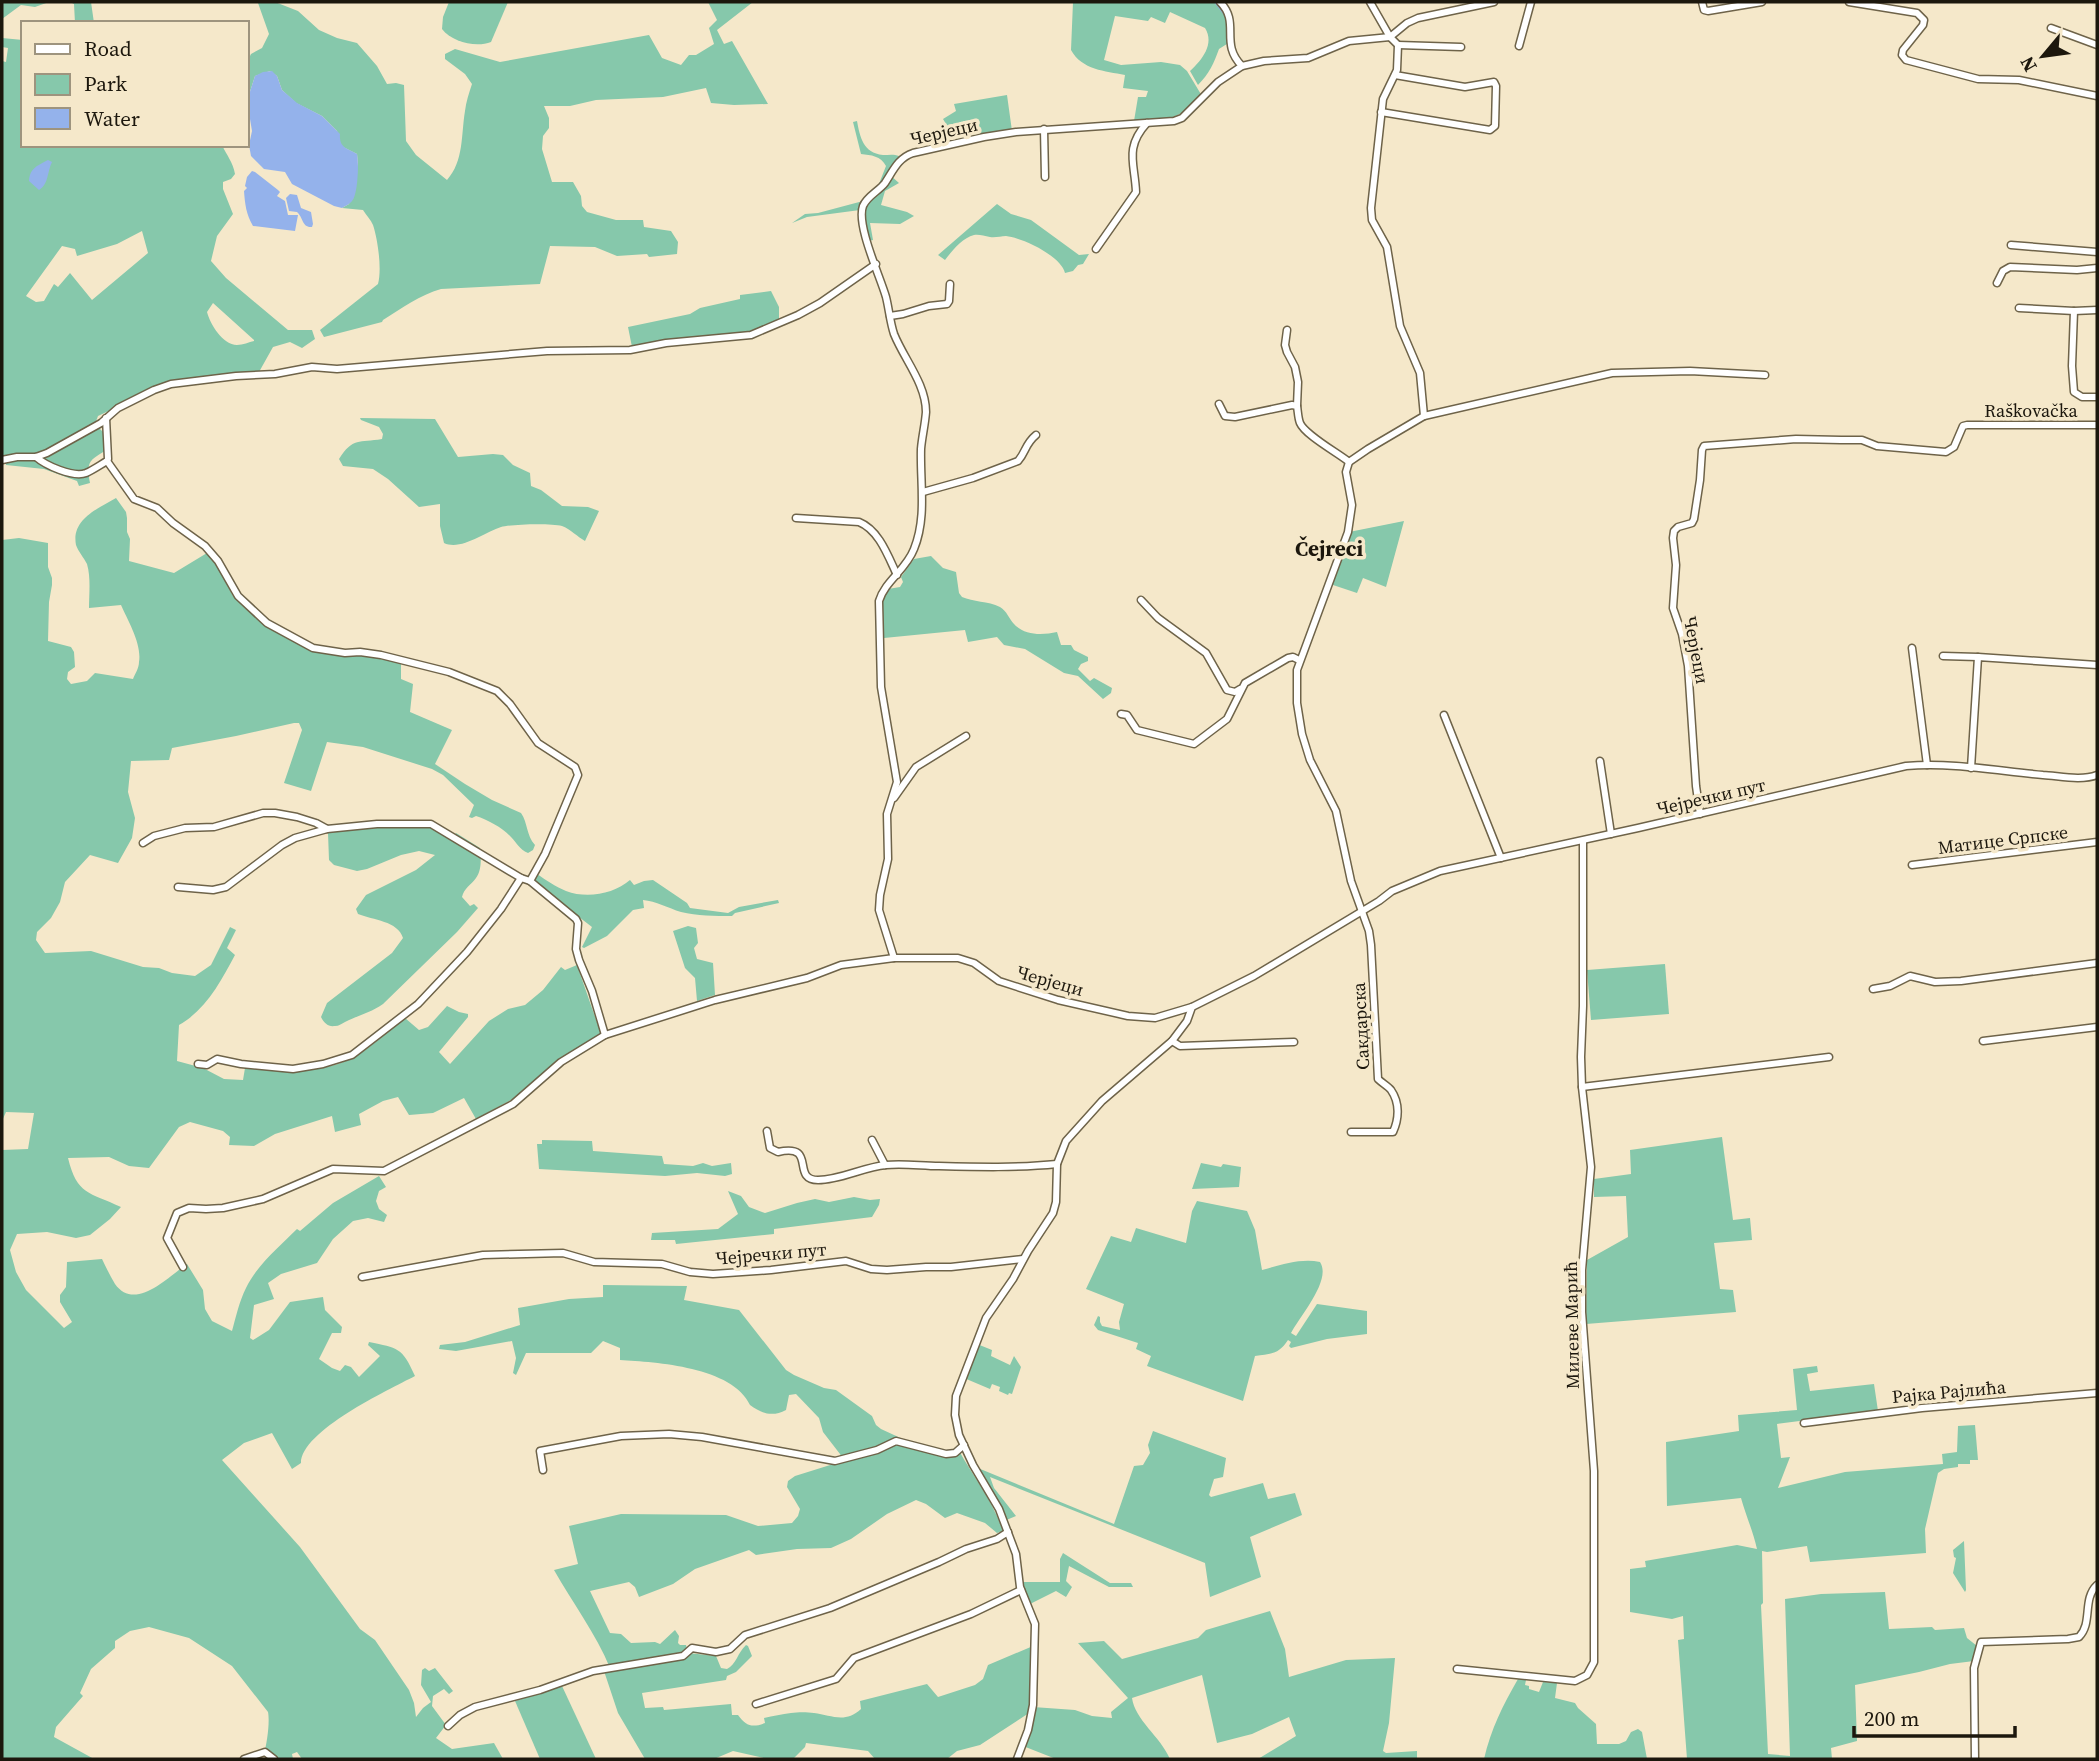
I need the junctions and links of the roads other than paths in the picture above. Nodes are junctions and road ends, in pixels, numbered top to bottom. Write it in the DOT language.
graph roads {
  1 [pos="1220,2"];
  2 [pos="1370,2"];
  3 [pos="1494,2"];
  4 [pos="1531,2"];
  5 [pos="1702,2"];
  6 [pos="1762,2"];
  7 [pos="1849,2"];
  8 [pos="2051,29"];
  9 [pos="1390,37"];
  10 [pos="1398,45"];
  11 [pos="2097,45"];
  12 [pos="1519,46"];
  13 [pos="1461,47"];
  14 [pos="1242,66"];
  15 [pos="1395,75"];
  16 [pos="2097,96"];
  17 [pos="1381,112"];
  18 [pos="1147,123"];
  19 [pos="1044,129"];
  20 [pos="1045,177"];
  21 [pos="2011,245"];
  22 [pos="1096,250"];
  23 [pos="2097,253"];
  24 [pos="876,264"];
  25 [pos="2097,268"];
  26 [pos="1997,283"];
  27 [pos="950,284"];
  28 [pos="2019,308"];
  29 [pos="2097,310"];
  30 [pos="2074,311"];
  31 [pos="890,316"];
  32 [pos="1287,330"];
  33 [pos="1765,375"];
  34 [pos="2097,397"];
  35 [pos="1219,404"];
  36 [pos="1297,406"];
  37 [pos="1424,416"];
  38 [pos="106,418"];
  39 [pos="98,425"];
  40 [pos="2097,425"];
  41 [pos="106,432"];
  42 [pos="1036,435"];
  43 [pos="1896,447"];
  44 [pos="36,457"];
  45 [pos="2,460"];
  46 [pos="107,461"];
  47 [pos="1349,462"];
  48 [pos="923,492"];
  49 [pos="796,518"];
  50 [pos="897,575"];
  51 [pos="1141,600"];
  52 [pos="1912,648"];
  53 [pos="1943,656"];
  54 [pos="1978,657"];
  55 [pos="1299,660"];
  56 [pos="2097,665"];
  57 [pos="1242,688"];
  58 [pos="1121,715"];
  59 [pos="1444,715"];
  60 [pos="966,736"];
  61 [pos="1600,761"];
  62 [pos="1927,765"];
  63 [pos="1971,768"];
  64 [pos="2097,775"];
  65 [pos="889,806"];
  66 [pos="1700,814"];
  67 [pos="327,830"];
  68 [pos="1611,835"];
  69 [pos="1583,841"];
  70 [pos="2097,842"];
  71 [pos="143,843"];
  72 [pos="1501,858"];
  73 [pos="1912,865"];
  74 [pos="521,878"];
  75 [pos="530,881"];
  76 [pos="178,887"];
  77 [pos="1360,912"];
  78 [pos="894,958"];
  79 [pos="2097,963"];
  80 [pos="1873,989"];
  81 [pos="1192,1007"];
  82 [pos="2097,1027"];
  83 [pos="605,1034"];
  84 [pos="1172,1041"];
  85 [pos="1983,1041"];
  86 [pos="1294,1042"];
  87 [pos="1829,1058"];
  88 [pos="198,1064"];
  89 [pos="1582,1087"];
  90 [pos="766,1131"];
  91 [pos="1351,1132"];
  92 [pos="872,1140"];
  93 [pos="1057,1164"];
  94 [pos="885,1165"];
  95 [pos="1023,1259"];
  96 [pos="183,1267"];
  97 [pos="362,1277"];
  98 [pos="2097,1393"];
  99 [pos="1804,1423"];
  100 [pos="964,1445"];
  101 [pos="542,1470"];
  102 [pos="1008,1532"];
  103 [pos="2097,1585"];
  104 [pos="1021,1590"];
  105 [pos="1457,1669"];
  106 [pos="757,1704"];
  107 [pos="448,1726"];
  108 [pos="244,1759"];
  109 [pos="274,1759"];
  110 [pos="1017,1759"];
  111 [pos="1975,1759"];
  1 -- 14 [label="street"];
  2 -- 9 [label="street"];
  3 -- 9 [label="street"];
  4 -- 12 [label="street"];
  5 -- 6 [label="street"];
  7 -- 16 [label="street"];
  8 -- 11 [label="street"];
  9 -- 10 [label="street"];
  9 -- 14 [label="street"];
  10 -- 13 [label="street"];
  10 -- 15 [label="street"];
  14 -- 18 [label="street, Черјеци"];
  15 -- 17 [label="street"];
  15 -- 17 [label="street"];
  17 -- 37 [label="street"];
  18 -- 19 [label="street, Черјеци"];
  18 -- 22 [label="street"];
  19 -- 20 [label="street"];
  19 -- 24 [label="street, Черјеци"];
  21 -- 23 [label="street"];
  24 -- 31 [label="street, Черјеци"];
  24 -- 38 [label="street"];
  25 -- 26 [label="street"];
  27 -- 31 [label="street"];
  28 -- 30 [label="street"];
  29 -- 30 [label="street"];
  30 -- 34 [label="street"];
  31 -- 48 [label="street, Черјеци"];
  32 -- 36 [label="street"];
  33 -- 37 [label="street"];
  35 -- 36 [label="street"];
  36 -- 47 [label="street"];
  37 -- 47 [label="street"];
  38 -- 39 [label="street"];
  38 -- 41 [label="street"];
  39 -- 41 [label="street"];
  39 -- 44 [label="street"];
  40 -- 43 [label="street, Raškovačka"];
  41 -- 46 [label="street"];
  42 -- 48 [label="street"];
  43 -- 66 [label="street, Черјеци"];
  44 -- 45 [label="street"];
  44 -- 46 [label="street"];
  46 -- 75 [label="street"];
  47 -- 55 [label="street"];
  48 -- 50 [label="street, Черјеци"];
  49 -- 50 [label="street"];
  50 -- 65 [label="street, Черјеци"];
  51 -- 57 [label="street"];
  52 -- 62 [label="street"];
  53 -- 54 [label="street"];
  54 -- 56 [label="street"];
  54 -- 63 [label="street"];
  55 -- 57 [label="street"];
  55 -- 77 [label="street"];
  57 -- 58 [label="street"];
  59 -- 72 [label="street"];
  60 -- 65 [label="street"];
  61 -- 68 [label="street"];
  62 -- 63 [label="street, Чејречки пут"];
  62 -- 66 [label="street, Чејречки пут"];
  63 -- 64 [label="street, Чејречки пут"];
  65 -- 78 [label="street, Черјеци"];
  66 -- 68 [label="street, Чејречки пут"];
  67 -- 71 [label="street"];
  67 -- 74 [label="street"];
  67 -- 76 [label="street"];
  68 -- 69 [label="street, Чејречки пут"];
  69 -- 72 [label="street, Чејречки пут"];
  69 -- 89 [label="street, Милеве Мaрић"];
  70 -- 73 [label="street, Матице Српске"];
  72 -- 77 [label="street, Чејречки пут"];
  74 -- 75 [label="street"];
  74 -- 88 [label="street"];
  75 -- 83 [label="street"];
  77 -- 81 [label="street, Чејречки пут"];
  77 -- 91 [label="street, Сакдарска"];
  78 -- 81 [label="street, Черјеци"];
  78 -- 83 [label="street"];
  79 -- 80 [label="street"];
  81 -- 84 [label="street"];
  82 -- 85 [label="street"];
  83 -- 96 [label="street"];
  84 -- 86 [label="street"];
  84 -- 93 [label="street"];
  87 -- 89 [label="street"];
  89 -- 105 [label="street, Милеве Мaрић"];
  90 -- 94 [label="street"];
  92 -- 94 [label="street"];
  93 -- 94 [label="street"];
  93 -- 95 [label="street"];
  95 -- 97 [label="street, Чејречки пут"];
  95 -- 100 [label="street"];
  98 -- 99 [label="street, Рајка Рајлића"];
  100 -- 101 [label="street"];
  100 -- 102 [label="street"];
  102 -- 104 [label="street"];
  102 -- 107 [label="street"];
  103 -- 111 [label="street"];
  104 -- 106 [label="street"];
  104 -- 110 [label="street"];
  108 -- 109 [label="street"];
}
